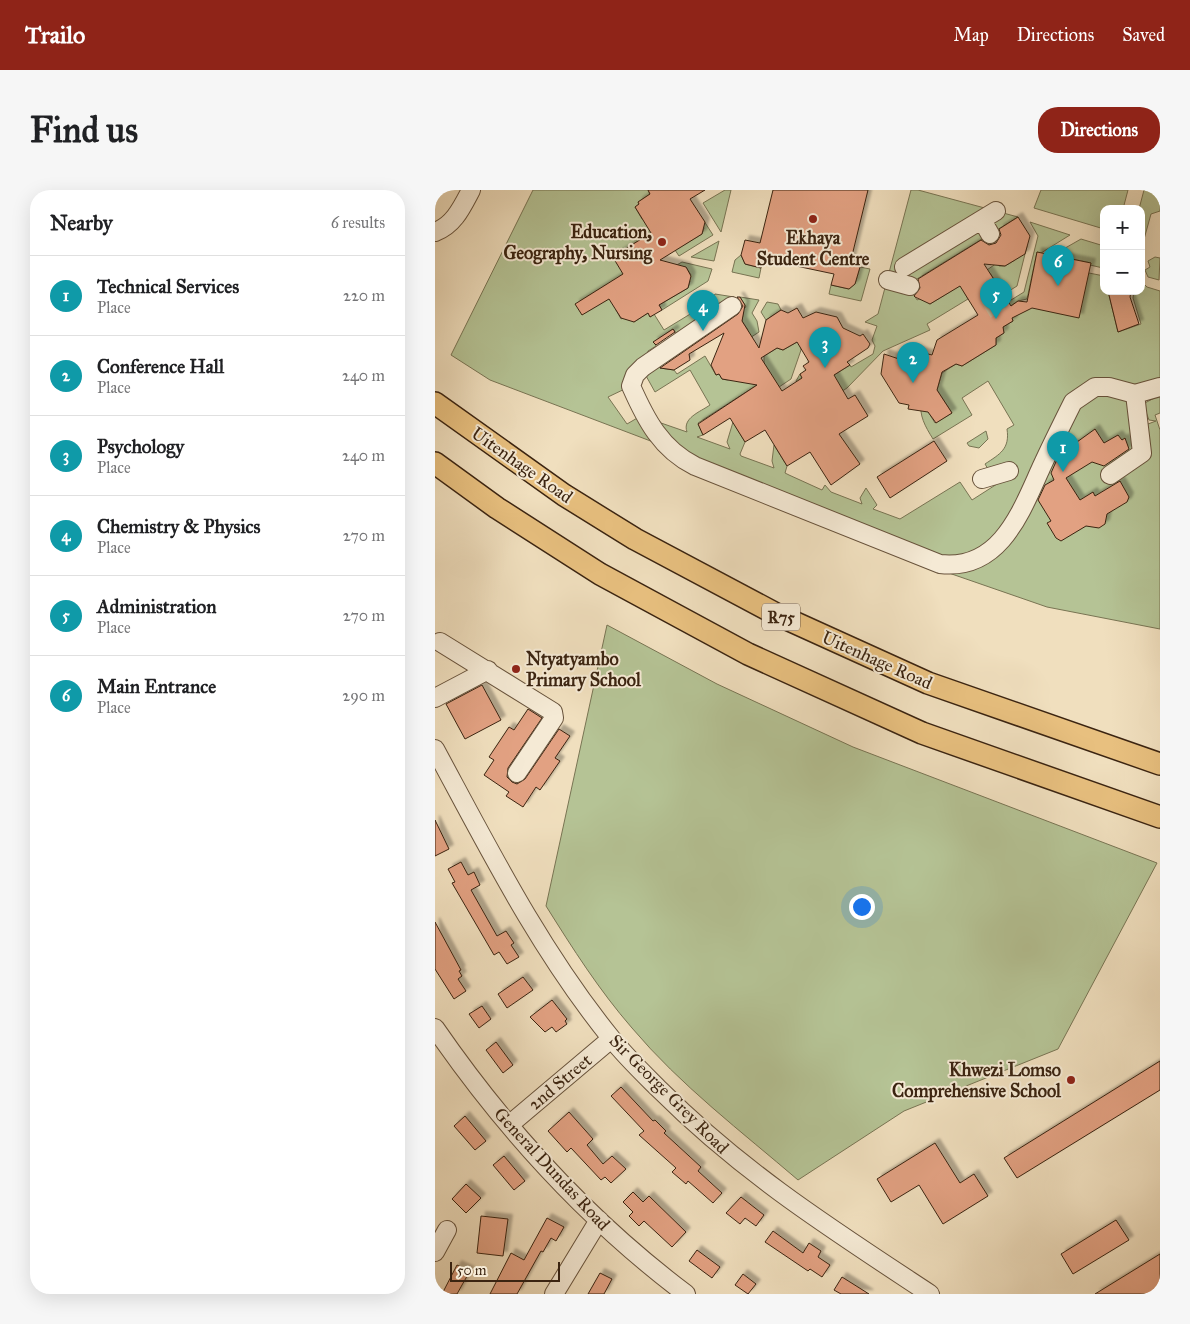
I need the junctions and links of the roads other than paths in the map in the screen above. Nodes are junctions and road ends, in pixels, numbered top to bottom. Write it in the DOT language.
graph roads {
  1 [pos="471,190"];
  2 [pos="989,222"];
  3 [pos="435,232"];
  4 [pos="904,267"];
  5 [pos="888,280"];
  6 [pos="910,286"];
  7 [pos="733,306"];
  8 [pos="1160,387"];
  9 [pos="1135,394"];
  10 [pos="435,403"];
  11 [pos="435,463"];
  12 [pos="1009,471"];
  13 [pos="1110,474"];
  14 [pos="982,479"];
  15 [pos="440,642"];
  16 [pos="489,670"];
  17 [pos="435,698"];
  18 [pos="435,749"];
  19 [pos="1160,764"];
  20 [pos="517,772"];
  21 [pos="1160,817"];
  22 [pos="435,1028"];
  23 [pos="611,1039"];
  24 [pos="509,1125"];
  25 [pos="599,1220"];
  26 [pos="447,1230"];
  27 [pos="435,1252"];
  28 [pos="554,1294"];
  29 [pos="686,1294"];
  30 [pos="930,1294"];
  1 -- 3 [label="street"];
  2 -- 4 [label="street"];
  5 -- 6 [label="street"];
  7 -- 9 [label="street"];
  8 -- 9 [label="street"];
  9 -- 13 [label="street"];
  10 -- 19 [label="main road, Uitenhage Road / R75"];
  11 -- 21 [label="main road"];
  12 -- 14 [label="street"];
  15 -- 16 [label="street"];
  16 -- 17 [label="street"];
  16 -- 20 [label="street"];
  18 -- 23 [label="street, Sir George Grey Road"];
  22 -- 24 [label="street, General Dundas Road"];
  23 -- 24 [label="street, 2nd Street"];
  23 -- 30 [label="street, Sir George Grey Road"];
  24 -- 25 [label="street, General Dundas Road"];
  25 -- 28 [label="street"];
  25 -- 29 [label="street, General Dundas Road"];
  26 -- 27 [label="street"];
}
